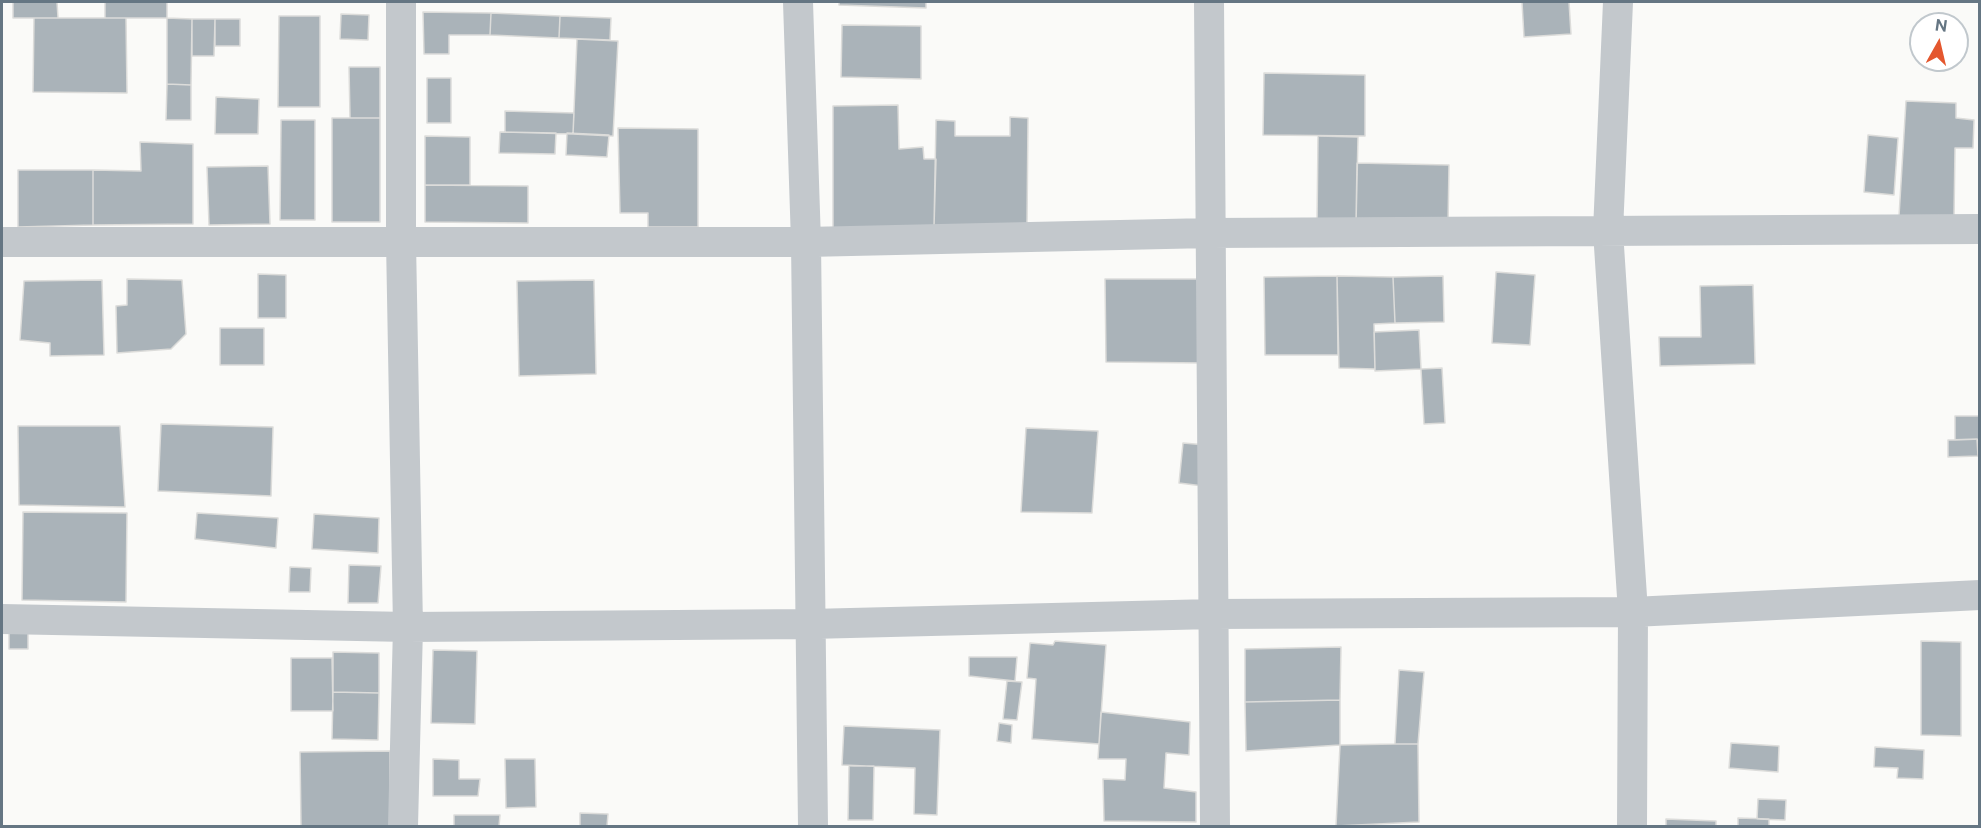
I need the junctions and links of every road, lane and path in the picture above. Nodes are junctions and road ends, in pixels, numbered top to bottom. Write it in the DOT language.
graph roads {
  1 [pos="401,2"];
  2 [pos="798,2"];
  3 [pos="1209,2"];
  4 [pos="1618,2"];
  5 [pos="1980,229"];
  6 [pos="1608,231"];
  7 [pos="1210,233"];
  8 [pos="401,241"];
  9 [pos="2,242"];
  10 [pos="806,242"];
  11 [pos="1980,595"];
  12 [pos="1633,612"];
  13 [pos="1213,614"];
  14 [pos="2,619"];
  15 [pos="810,624"];
  16 [pos="408,627"];
  17 [pos="403,826"];
  18 [pos="813,826"];
  19 [pos="1215,826"];
  20 [pos="1632,826"];
  1 -- 8 [label="street"];
  2 -- 10 [label="street"];
  3 -- 7 [label="street"];
  4 -- 6 [label="street"];
  5 -- 6 [label="street"];
  6 -- 7 [label="street"];
  6 -- 12 [label="street"];
  7 -- 10 [label="street"];
  7 -- 13 [label="street"];
  8 -- 9 [label="street"];
  8 -- 10 [label="street"];
  8 -- 16 [label="street"];
  10 -- 15 [label="street"];
  11 -- 12 [label="street"];
  12 -- 13 [label="street"];
  12 -- 20 [label="street"];
  13 -- 15 [label="street"];
  13 -- 19 [label="street"];
  14 -- 16 [label="street"];
  15 -- 16 [label="street"];
  15 -- 18 [label="street"];
  16 -- 17 [label="street"];
}
